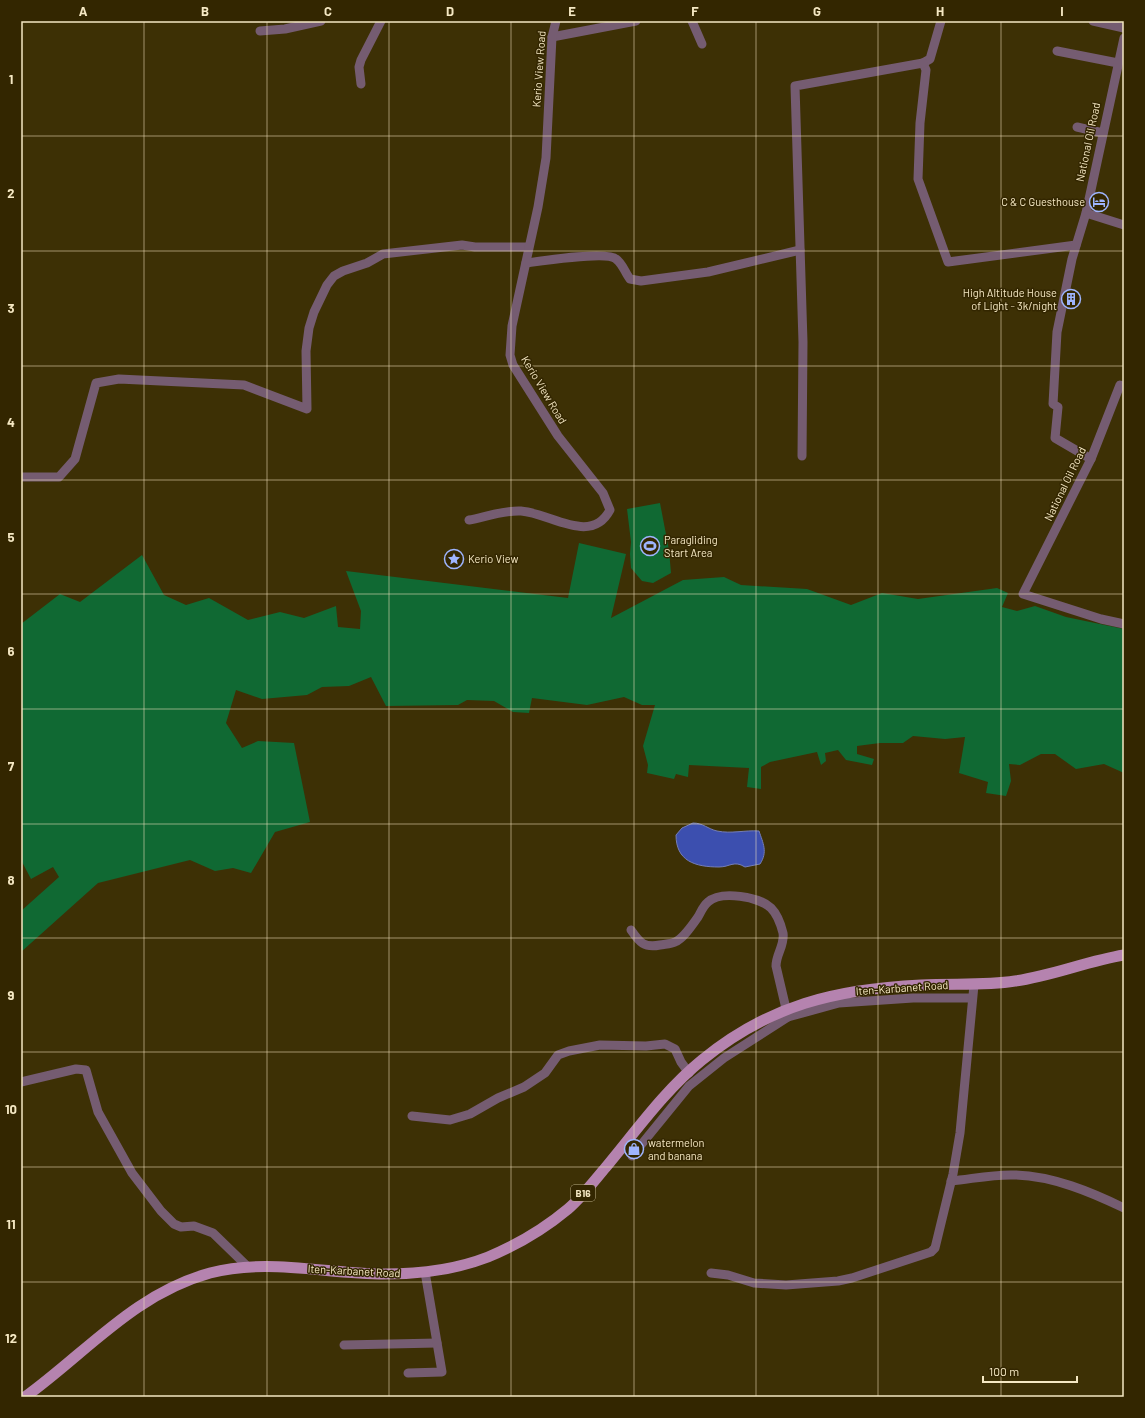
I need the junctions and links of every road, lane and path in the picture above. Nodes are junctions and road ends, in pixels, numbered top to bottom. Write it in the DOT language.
graph roads {
  1 [pos="321,21"];
  2 [pos="381,21"];
  3 [pos="556,21"];
  4 [pos="636,21"];
  5 [pos="692,21"];
  6 [pos="941,21"];
  7 [pos="1093,21"];
  8 [pos="1119,21"];
  9 [pos="1124,29"];
  10 [pos="260,31"];
  11 [pos="552,37"];
  12 [pos="1124,38"];
  13 [pos="702,44"];
  14 [pos="1057,51"];
  15 [pos="923,63"];
  16 [pos="1118,63"];
  17 [pos="361,84"];
  18 [pos="1077,127"];
  19 [pos="1103,133"];
  20 [pos="1086,212"];
  21 [pos="1124,225"];
  22 [pos="1076,245"];
  23 [pos="528,247"];
  24 [pos="800,250"];
  25 [pos="526,263"];
  26 [pos="1124,386"];
  27 [pos="802,456"];
  28 [pos="1091,460"];
  29 [pos="21,477"];
  30 [pos="469,520"];
  31 [pos="1124,624"];
  32 [pos="631,930"];
  33 [pos="1124,955"];
  34 [pos="974,985"];
  35 [pos="972,998"];
  36 [pos="787,1013"];
  37 [pos="689,1073"];
  38 [pos="21,1082"];
  39 [pos="412,1116"];
  40 [pos="632,1156"];
  41 [pos="951,1181"];
  42 [pos="1124,1208"];
  43 [pos="248,1267"];
  44 [pos="426,1272"];
  45 [pos="711,1273"];
  46 [pos="437,1343"];
  47 [pos="344,1345"];
  48 [pos="408,1373"];
  49 [pos="25,1397"];
  1 -- 10 [label="street"];
  2 -- 17 [label="street"];
  3 -- 11 [label="street, Kerio View Road"];
  4 -- 11 [label="street"];
  5 -- 13 [label="street"];
  6 -- 15 [label="street"];
  7 -- 9 [label="street"];
  8 -- 9 [label="street"];
  11 -- 23 [label="street, Kerio View Road"];
  12 -- 16 [label="street, National Oil Road"];
  14 -- 16 [label="street"];
  15 -- 22 [label="street"];
  15 -- 24 [label="street"];
  16 -- 19 [label="street, National Oil Road"];
  18 -- 19 [label="street"];
  19 -- 20 [label="street, National Oil Road"];
  20 -- 21 [label="street"];
  20 -- 22 [label="street, National Oil Road"];
  22 -- 28 [label="street, National Oil Road"];
  23 -- 25 [label="street, Kerio View Road"];
  23 -- 29 [label="street"];
  24 -- 25 [label="street"];
  24 -- 27 [label="street"];
  25 -- 30 [label="street, Kerio View Road"];
  26 -- 28 [label="street, National Oil Road"];
  28 -- 31 [label="street, National Oil Road"];
  32 -- 36 [label="street"];
  33 -- 34 [label="main road, Iten-Karbanet Road / B16"];
  34 -- 35 [label="street"];
  34 -- 36 [label="main road, Iten-Karbanet Road / B16"];
  35 -- 36 [label="street"];
  35 -- 41 [label="street"];
  36 -- 37 [label="main road, Iten-Karbanet Road / B16"];
  36 -- 40 [label="street"];
  37 -- 39 [label="street"];
  37 -- 44 [label="main road, Iten-Karbanet Road / B16"];
  38 -- 43 [label="street"];
  41 -- 42 [label="street"];
  41 -- 45 [label="street"];
  43 -- 44 [label="main road, Iten-Karbanet Road / B16"];
  43 -- 49 [label="main road, Iten-Karbanet Road / B16"];
  44 -- 46 [label="street"];
  46 -- 47 [label="street"];
  46 -- 48 [label="street"];
}
